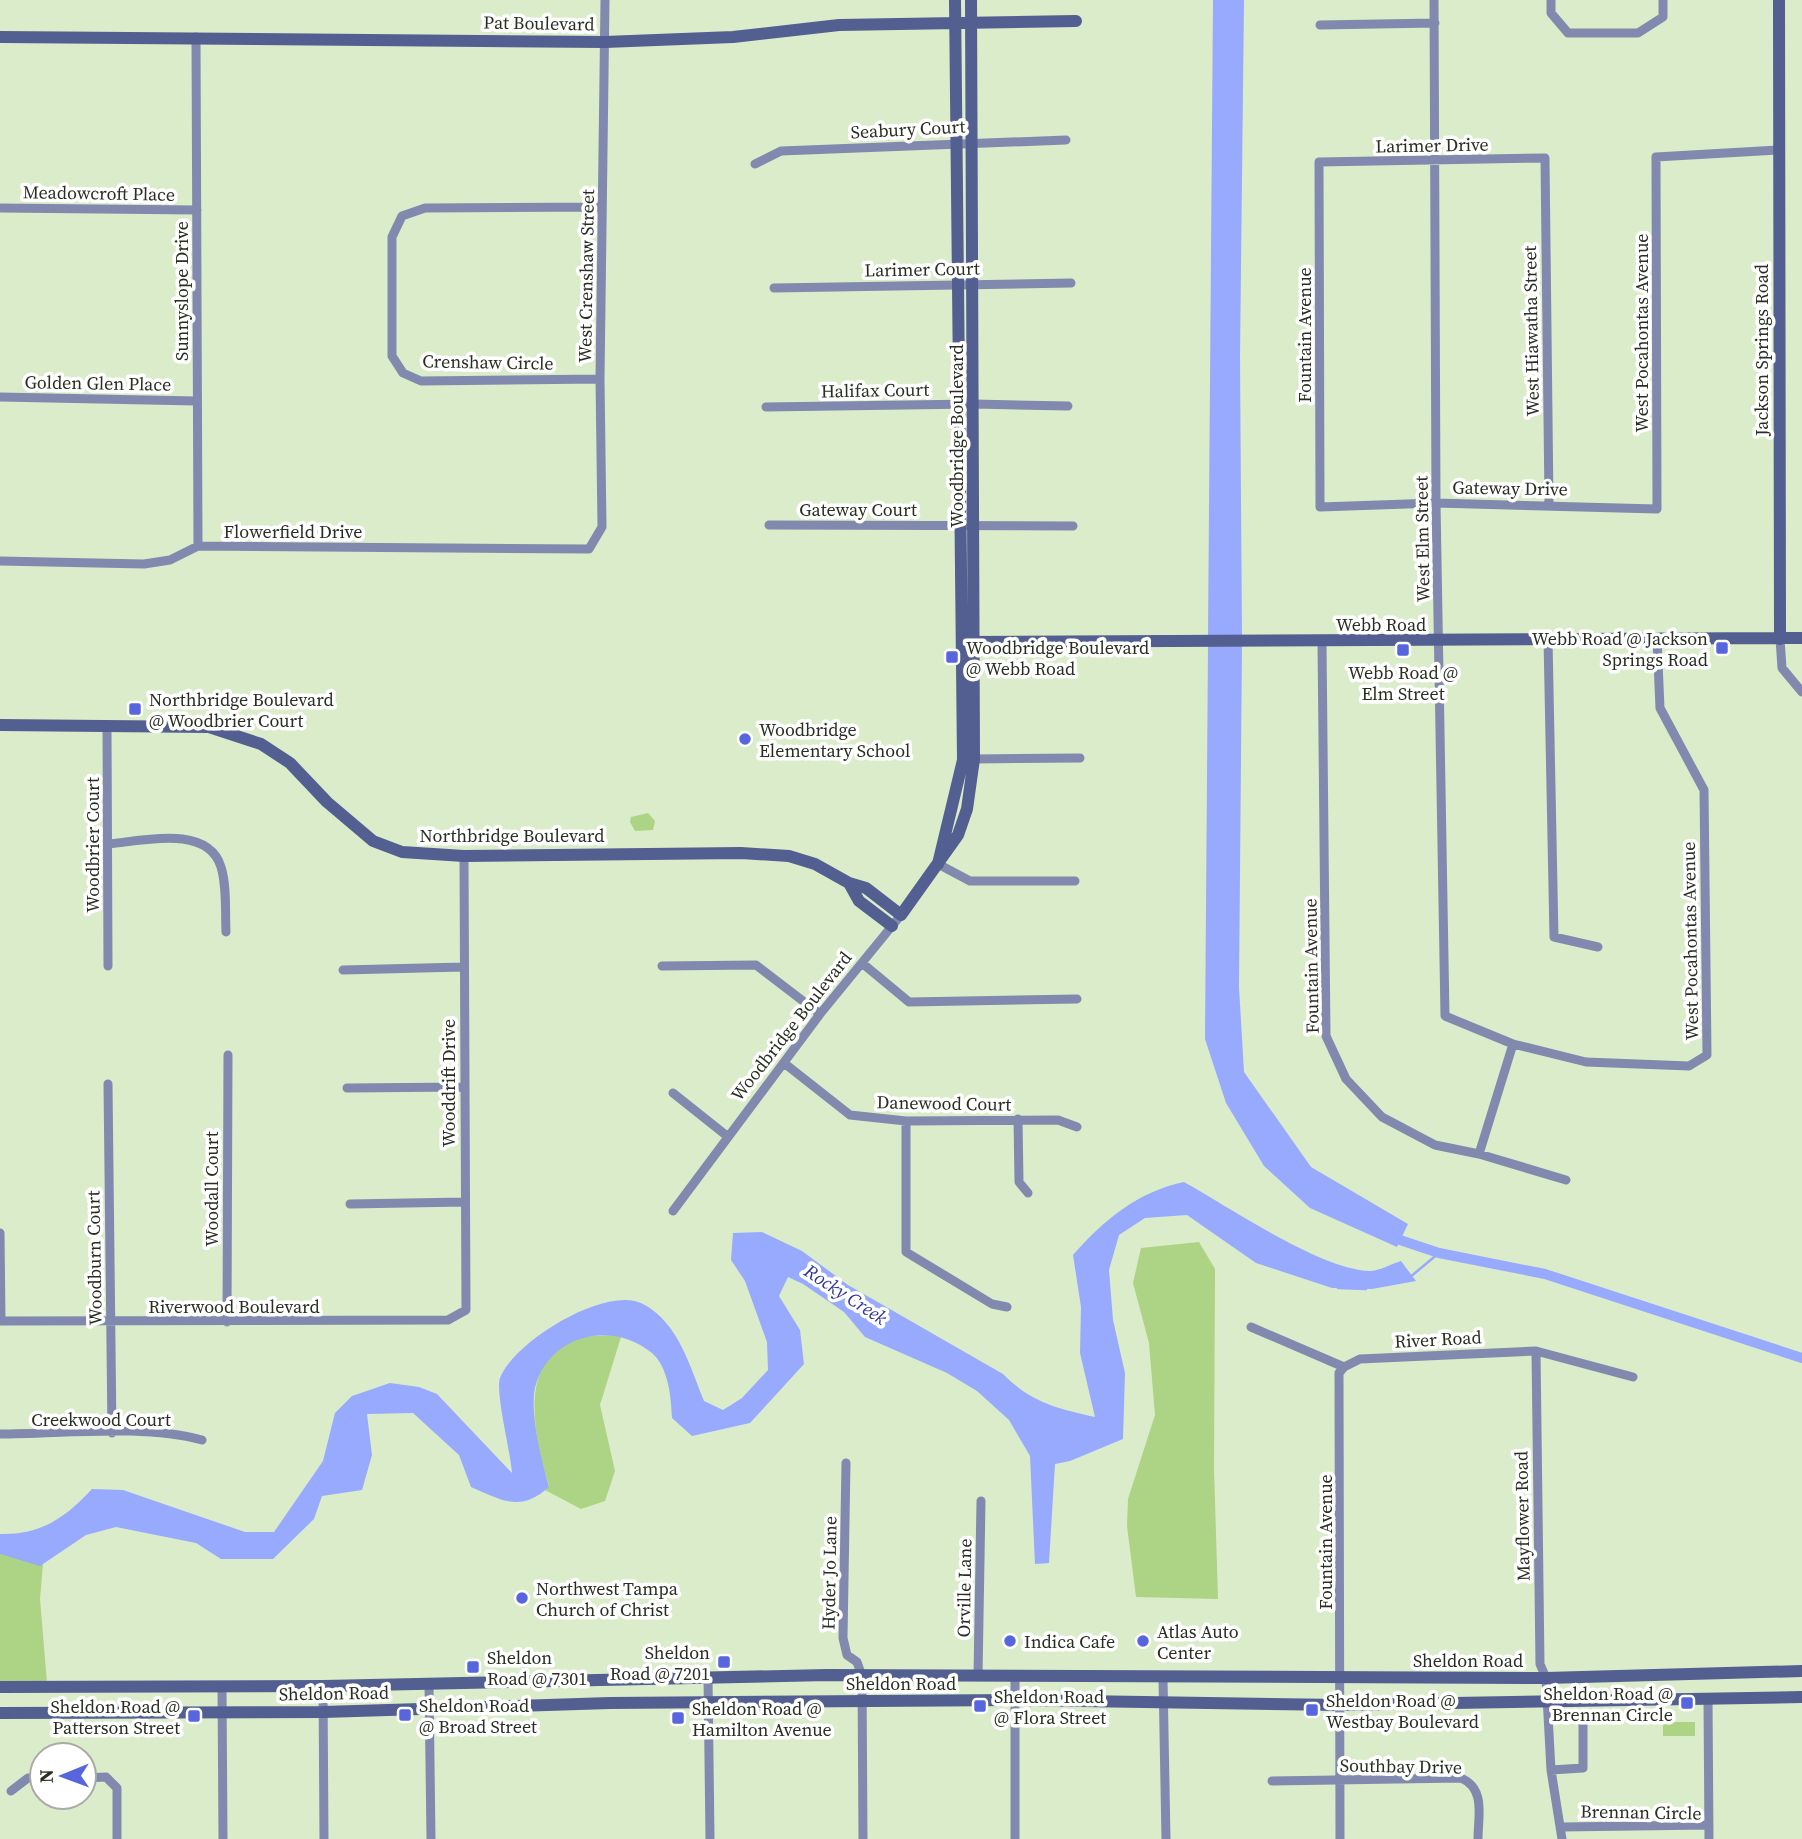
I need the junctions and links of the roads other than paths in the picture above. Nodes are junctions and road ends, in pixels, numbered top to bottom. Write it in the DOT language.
graph roads {
  1 [pos="605,0"];
  2 [pos="955,0"];
  3 [pos="971,0"];
  4 [pos="1434,0"];
  5 [pos="1551,0"];
  6 [pos="1663,0"];
  7 [pos="1779,0"];
  8 [pos="971,22"];
  9 [pos="1076,22"];
  10 [pos="955,23"];
  11 [pos="1435,23"];
  12 [pos="1320,25"];
  13 [pos="0,37"];
  14 [pos="195,37"];
  15 [pos="605,41"];
  16 [pos="1066,140"];
  17 [pos="971,142"];
  18 [pos="955,143"];
  19 [pos="1778,150"];
  20 [pos="1545,158"];
  21 [pos="1436,160"];
  22 [pos="1319,162"];
  23 [pos="755,164"];
  24 [pos="602,207"];
  25 [pos="0,208"];
  26 [pos="197,210"];
  27 [pos="1071,283"];
  28 [pos="972,284"];
  29 [pos="956,285"];
  30 [pos="774,288"];
  31 [pos="600,379"];
  32 [pos="0,397"];
  33 [pos="196,401"];
  34 [pos="958,404"];
  35 [pos="974,404"];
  36 [pos="1069,406"];
  37 [pos="766,407"];
  38 [pos="1436,503"];
  39 [pos="1549,503"];
  40 [pos="1320,507"];
  41 [pos="1657,509"];
  42 [pos="769,525"];
  43 [pos="959,525"];
  44 [pos="974,525"];
  45 [pos="1073,526"];
  46 [pos="198,546"];
  47 [pos="589,549"];
  48 [pos="0,561"];
  49 [pos="1802,638"];
  50 [pos="1548,639"];
  51 [pos="1657,639"];
  52 [pos="1780,639"];
  53 [pos="1439,641"];
  54 [pos="967,642"];
  55 [pos="1322,642"];
  56 [pos="1802,692"];
  57 [pos="0,725"];
  58 [pos="107,725"];
  59 [pos="1080,758"];
  60 [pos="974,759"];
  61 [pos="109,844"];
  62 [pos="464,856"];
  63 [pos="938,864"];
  64 [pos="1075,881"];
  65 [pos="849,883"];
  66 [pos="901,915"];
  67 [pos="892,926"];
  68 [pos="226,932"];
  69 [pos="1598,947"];
  70 [pos="862,963"];
  71 [pos="108,966"];
  72 [pos="662,966"];
  73 [pos="463,967"];
  74 [pos="343,970"];
  75 [pos="1077,999"];
  76 [pos="820,1014"];
  77 [pos="1513,1044"];
  78 [pos="228,1055"];
  79 [pos="784,1063"];
  80 [pos="108,1084"];
  81 [pos="465,1087"];
  82 [pos="347,1088"];
  83 [pos="673,1093"];
  84 [pos="1018,1119"];
  85 [pos="906,1121"];
  86 [pos="1077,1127"];
  87 [pos="727,1136"];
  88 [pos="1479,1154"];
  89 [pos="1566,1180"];
  90 [pos="1028,1193"];
  91 [pos="464,1202"];
  92 [pos="350,1204"];
  93 [pos="673,1211"];
  94 [pos="0,1233"];
  95 [pos="1007,1307"];
  96 [pos="466,1310"];
  97 [pos="0,1321"];
  98 [pos="111,1322"];
  99 [pos="227,1322"];
  100 [pos="1251,1327"];
  101 [pos="1536,1352"];
  102 [pos="1345,1367"];
  103 [pos="1633,1377"];
  104 [pos="111,1433"];
  105 [pos="0,1434"];
  106 [pos="202,1440"];
  107 [pos="846,1463"];
  108 [pos="981,1501"];
  109 [pos="1802,1671"];
  110 [pos="862,1676"];
  111 [pos="978,1676"];
  112 [pos="1342,1676"];
  113 [pos="708,1677"];
  114 [pos="1014,1677"];
  115 [pos="1163,1678"];
  116 [pos="1546,1678"];
  117 [pos="583,1680"];
  118 [pos="429,1685"];
  119 [pos="222,1686"];
  120 [pos="323,1686"];
  121 [pos="0,1687"];
  122 [pos="1802,1697"];
  123 [pos="1708,1699"];
  124 [pos="1014,1700"];
  125 [pos="862,1701"];
  126 [pos="708,1702"];
  127 [pos="1547,1702"];
  128 [pos="1165,1704"];
  129 [pos="584,1705"];
  130 [pos="1339,1705"];
  131 [pos="430,1709"];
  132 [pos="222,1712"];
  133 [pos="323,1712"];
  134 [pos="0,1713"];
  135 [pos="1583,1721"];
  136 [pos="1551,1770"];
  137 [pos="98,1777"];
  138 [pos="28,1778"];
  139 [pos="1340,1780"];
  140 [pos="1272,1781"];
  141 [pos="11,1791"];
  142 [pos="1709,1825"];
  143 [pos="1562,1827"];
  144 [pos="117,1839"];
  145 [pos="223,1839"];
  146 [pos="324,1839"];
  147 [pos="430,1839"];
  148 [pos="710,1839"];
  149 [pos="863,1839"];
  150 [pos="1015,1839"];
  151 [pos="1166,1839"];
  152 [pos="1340,1839"];
  153 [pos="1478,1839"];
  154 [pos="1562,1839"];
  155 [pos="1709,1839"];
  1 -- 15 [label="street, West Crenshaw Street"];
  2 -- 10 [label="street, Woodbridge Boulevard"];
  3 -- 8 [label="street, Woodbridge Boulevard"];
  4 -- 11 [label="street, West Elm Street"];
  5 -- 6 [label="street"];
  7 -- 19 [label="street, Jackson Springs Road"];
  8 -- 9 [label="street, Pat Boulevard"];
  8 -- 10 [label="street, Pat Boulevard"];
  8 -- 17 [label="street, Woodbridge Boulevard"];
  10 -- 15 [label="street, Pat Boulevard"];
  10 -- 18 [label="street, Woodbridge Boulevard"];
  11 -- 12 [label="street"];
  11 -- 21 [label="street, West Elm Street"];
  13 -- 14 [label="street, Pat Boulevard"];
  14 -- 15 [label="street, Pat Boulevard"];
  14 -- 26 [label="street, Sunnyslope Drive"];
  15 -- 24 [label="street, West Crenshaw Street"];
  16 -- 17 [label="street, Seabury Court"];
  17 -- 18 [label="street, Seabury Court"];
  17 -- 28 [label="street, Woodbridge Boulevard"];
  18 -- 23 [label="street, Seabury Court"];
  18 -- 29 [label="street, Woodbridge Boulevard"];
  19 -- 41 [label="street, West Pocahontas Avenue"];
  19 -- 52 [label="street, Jackson Springs Road"];
  20 -- 21 [label="street, Larimer Drive"];
  20 -- 39 [label="street, West Hiawatha Street"];
  21 -- 22 [label="street, Larimer Drive"];
  21 -- 38 [label="street, West Elm Street"];
  22 -- 40 [label="street, Fountain Avenue"];
  24 -- 31 [label="street, West Crenshaw Street"];
  24 -- 31 [label="street, Crenshaw Circle"];
  25 -- 26 [label="street, Meadowcroft Place"];
  26 -- 33 [label="street, Sunnyslope Drive"];
  27 -- 28 [label="street, Larimer Court"];
  28 -- 29 [label="street, Larimer Court"];
  28 -- 35 [label="street, Woodbridge Boulevard"];
  29 -- 30 [label="street, Larimer Court"];
  29 -- 34 [label="street, Woodbridge Boulevard"];
  31 -- 47 [label="street, West Crenshaw Street"];
  32 -- 33 [label="street, Golden Glen Place"];
  33 -- 46 [label="street, Sunnyslope Drive"];
  34 -- 35 [label="street, Halifax Court"];
  34 -- 37 [label="street, Halifax Court"];
  34 -- 43 [label="street, Woodbridge Boulevard"];
  35 -- 36 [label="street, Halifax Court"];
  35 -- 44 [label="street, Woodbridge Boulevard"];
  38 -- 39 [label="street, Gateway Drive"];
  38 -- 40 [label="street, Gateway Drive"];
  38 -- 53 [label="street, West Elm Street"];
  39 -- 41 [label="street, Gateway Drive"];
  42 -- 43 [label="street, Gateway Court"];
  43 -- 44 [label="street, Gateway Court"];
  43 -- 54 [label="street, Woodbridge Boulevard"];
  44 -- 45 [label="street, Gateway Court"];
  44 -- 54 [label="street, Woodbridge Boulevard"];
  46 -- 47 [label="street, Flowerfield Drive"];
  46 -- 48 [label="street, Flowerfield Drive"];
  49 -- 52 [label="street, Webb Road"];
  50 -- 51 [label="street, Webb Road"];
  50 -- 53 [label="street, Webb Road"];
  50 -- 69 [label="street"];
  51 -- 52 [label="street, Webb Road"];
  51 -- 77 [label="street, West Pocahontas Avenue"];
  52 -- 56 [label="street, Jackson Springs Road"];
  53 -- 55 [label="street, Webb Road"];
  53 -- 77 [label="street, West Elm Street"];
  54 -- 55 [label="street, Webb Road"];
  54 -- 60 [label="street, Woodbridge Boulevard"];
  54 -- 63 [label="street, Woodbridge Boulevard"];
  55 -- 88 [label="street, Fountain Avenue"];
  57 -- 58 [label="street, Northbridge Boulevard"];
  58 -- 61 [label="street, Woodbrier Court"];
  58 -- 62 [label="street, Northbridge Boulevard"];
  59 -- 60 [label="street"];
  60 -- 63 [label="street, Woodbridge Boulevard"];
  61 -- 68 [label="street"];
  61 -- 71 [label="street, Woodbrier Court"];
  62 -- 65 [label="street, Northbridge Boulevard"];
  62 -- 73 [label="street, Wooddrift Drive"];
  63 -- 64 [label="street"];
  63 -- 66 [label="street, Woodbridge Boulevard"];
  65 -- 66 [label="street, Northbridge Boulevard"];
  65 -- 67 [label="street, Northbridge Boulevard"];
  66 -- 67 [label="street, Woodbridge Boulevard"];
  67 -- 70 [label="street, Woodbridge Boulevard"];
  70 -- 75 [label="street"];
  70 -- 76 [label="street, Woodbridge Boulevard"];
  72 -- 76 [label="street"];
  73 -- 74 [label="street"];
  73 -- 81 [label="street, Wooddrift Drive"];
  76 -- 79 [label="street, Woodbridge Boulevard"];
  77 -- 88 [label="street"];
  78 -- 99 [label="street, Woodall Court"];
  79 -- 85 [label="street, Danewood Court"];
  79 -- 87 [label="street, Woodbridge Boulevard"];
  80 -- 98 [label="street, Woodburn Court"];
  81 -- 82 [label="street"];
  81 -- 91 [label="street, Wooddrift Drive"];
  83 -- 87 [label="street"];
  84 -- 85 [label="street, Danewood Court"];
  84 -- 86 [label="street, Danewood Court"];
  84 -- 90 [label="street"];
  85 -- 95 [label="street"];
  87 -- 93 [label="street, Woodbridge Boulevard"];
  88 -- 89 [label="street, Fountain Avenue"];
  91 -- 92 [label="street"];
  91 -- 96 [label="street, Wooddrift Drive"];
  94 -- 97 [label="street"];
  96 -- 99 [label="street, Riverwood Boulevard"];
  97 -- 98 [label="street, Riverwood Boulevard"];
  98 -- 99 [label="street, Riverwood Boulevard"];
  98 -- 104 [label="street, Woodburn Court"];
  100 -- 102 [label="street"];
  101 -- 102 [label="street, River Road"];
  101 -- 103 [label="street, River Road"];
  101 -- 116 [label="street, Mayflower Road"];
  102 -- 112 [label="street, Fountain Avenue"];
  104 -- 105 [label="street, Creekwood Court"];
  104 -- 106 [label="street, Creekwood Court"];
  107 -- 110 [label="street, Hyder Jo Lane"];
  108 -- 111 [label="street, Orville Lane"];
  109 -- 116 [label="street, Sheldon Road"];
  110 -- 111 [label="street, Sheldon Road"];
  110 -- 113 [label="street, Sheldon Road"];
  110 -- 125 [label="street"];
  111 -- 114 [label="street, Sheldon Road"];
  112 -- 115 [label="street, Sheldon Road"];
  112 -- 116 [label="street, Sheldon Road"];
  112 -- 130 [label="street, Fountain Avenue"];
  113 -- 117 [label="street, Sheldon Road"];
  113 -- 126 [label="street"];
  114 -- 115 [label="street, Sheldon Road"];
  114 -- 124 [label="street"];
  115 -- 128 [label="street"];
  116 -- 127 [label="street, Brennan Circle"];
  117 -- 118 [label="street, Sheldon Road"];
  117 -- 129 [label="street"];
  118 -- 120 [label="street, Sheldon Road"];
  118 -- 131 [label="street"];
  119 -- 120 [label="street, Sheldon Road"];
  119 -- 121 [label="street, Sheldon Road"];
  119 -- 132 [label="street"];
  120 -- 133 [label="street"];
  122 -- 123 [label="street, Sheldon Road"];
  123 -- 127 [label="street, Sheldon Road"];
  123 -- 142 [label="street"];
  124 -- 125 [label="street, Sheldon Road"];
  124 -- 128 [label="street, Sheldon Road"];
  124 -- 150 [label="street"];
  125 -- 126 [label="street, Sheldon Road"];
  125 -- 149 [label="street"];
  126 -- 129 [label="street, Sheldon Road"];
  126 -- 148 [label="street"];
  127 -- 130 [label="street, Sheldon Road"];
  127 -- 136 [label="street, Brennan Circle"];
  128 -- 130 [label="street, Sheldon Road"];
  128 -- 151 [label="street"];
  129 -- 131 [label="street, Sheldon Road"];
  130 -- 139 [label="street, Fountain Avenue"];
  131 -- 133 [label="street, Sheldon Road"];
  131 -- 147 [label="street"];
  132 -- 133 [label="street, Sheldon Road"];
  132 -- 134 [label="street, Sheldon Road"];
  132 -- 145 [label="street"];
  133 -- 146 [label="street"];
  135 -- 136 [label="street"];
  136 -- 143 [label="street, Brennan Circle"];
  137 -- 144 [label="street"];
  138 -- 141 [label="street"];
  139 -- 140 [label="street, Southbay Drive"];
  139 -- 152 [label="street, Fountain Avenue"];
  139 -- 153 [label="street, Southbay Drive"];
  142 -- 143 [label="street, Brennan Circle"];
  142 -- 155 [label="street, Brennan Circle"];
  143 -- 154 [label="street, Brennan Circle"];
}
